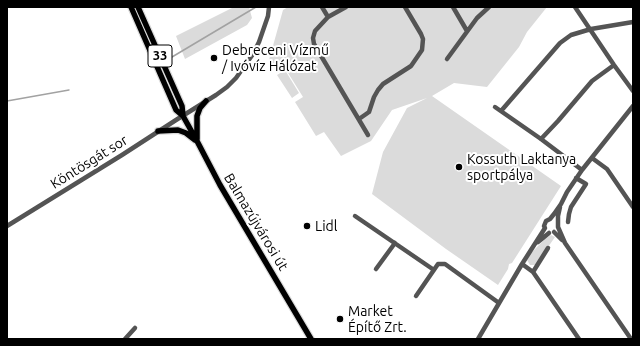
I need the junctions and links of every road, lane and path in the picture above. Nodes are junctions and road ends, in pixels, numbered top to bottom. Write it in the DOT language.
graph roads {
  1 [pos="131,7"];
  2 [pos="138,7"];
  3 [pos="269,7"];
  4 [pos="322,7"];
  5 [pos="346,7"];
  6 [pos="405,7"];
  7 [pos="453,7"];
  8 [pos="575,7"];
  9 [pos="487,8"];
  10 [pos="328,17"];
  11 [pos="633,22"];
  12 [pos="591,29"];
  13 [pos="467,31"];
  14 [pos="447,59"];
  15 [pos="614,65"];
  16 [pos="633,90"];
  17 [pos="206,101"];
  18 [pos="633,106"];
  19 [pos="495,107"];
  20 [pos="501,111"];
  21 [pos="182,116"];
  22 [pos="359,119"];
  23 [pos="158,131"];
  24 [pos="368,135"];
  25 [pos="541,139"];
  26 [pos="197,141"];
  27 [pos="592,158"];
  28 [pos="582,170"];
  29 [pos="576,178"];
  30 [pos="561,204"];
  31 [pos="633,207"];
  32 [pos="355,216"];
  33 [pos="550,219"];
  34 [pos="568,222"];
  35 [pos="558,225"];
  36 [pos="7,226"];
  37 [pos="545,228"];
  38 [pos="552,232"];
  39 [pos="395,243"];
  40 [pos="565,243"];
  41 [pos="535,244"];
  42 [pos="548,248"];
  43 [pos="522,264"];
  44 [pos="376,269"];
  45 [pos="434,270"];
  46 [pos="533,272"];
  47 [pos="416,296"];
  48 [pos="499,303"];
  49 [pos="135,328"];
  50 [pos="125,339"];
  51 [pos="311,339"];
  52 [pos="478,339"];
  53 [pos="580,339"];
  54 [pos="631,339"];
  1 -- 21 [label="main road, Balmazújvárosi út / 33"];
  2 -- 21 [label="main road, Balmazújvárosi út / 33"];
  3 -- 17 [label="street, Köntösgát sor"];
  4 -- 10 [label="street"];
  5 -- 10 [label="street"];
  6 -- 22 [label="street"];
  7 -- 13 [label="street"];
  8 -- 12 [label="street"];
  9 -- 13 [label="street"];
  10 -- 22 [label="street"];
  11 -- 12 [label="street"];
  12 -- 15 [label="street"];
  12 -- 20 [label="street"];
  13 -- 14 [label="street"];
  15 -- 16 [label="street"];
  15 -- 25 [label="street"];
  17 -- 21 [label="street, Köntösgát sor"];
  17 -- 26 [label="main road"];
  18 -- 27 [label="street"];
  19 -- 20 [label="street"];
  20 -- 25 [label="street"];
  21 -- 23 [label="street, Köntösgát sor"];
  21 -- 26 [label="main road, Balmazújvárosi út / 33"];
  22 -- 24 [label="street"];
  23 -- 26 [label="main road"];
  23 -- 36 [label="street, Köntösgát sor"];
  25 -- 28 [label="street"];
  26 -- 51 [label="main road, Balmazújvárosi út / 33"];
  27 -- 28 [label="street"];
  27 -- 31 [label="street"];
  28 -- 29 [label="street"];
  29 -- 30 [label="street"];
  29 -- 34 [label="street"];
  30 -- 33 [label="street"];
  30 -- 35 [label="street"];
  32 -- 39 [label="street"];
  33 -- 35 [label="street"];
  33 -- 37 [label="street"];
  35 -- 38 [label="street"];
  35 -- 40 [label="street"];
  37 -- 38 [label="street"];
  37 -- 41 [label="street"];
  38 -- 40 [label="street"];
  38 -- 41 [label="street"];
  39 -- 44 [label="street"];
  39 -- 45 [label="street"];
  40 -- 54 [label="street"];
  41 -- 43 [label="street"];
  42 -- 46 [label="street"];
  43 -- 46 [label="street"];
  43 -- 48 [label="street"];
  45 -- 47 [label="street"];
  45 -- 48 [label="street"];
  46 -- 53 [label="street"];
  48 -- 52 [label="street"];
  49 -- 50 [label="street"];
}
